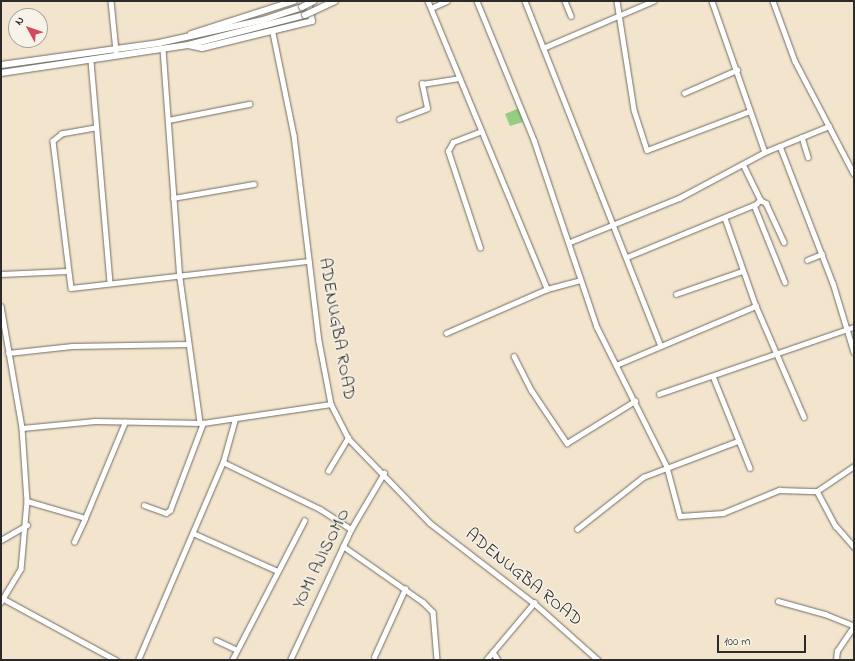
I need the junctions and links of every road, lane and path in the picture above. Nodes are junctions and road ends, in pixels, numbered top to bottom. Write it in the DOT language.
graph roads {
  1 [pos="111,1"];
  2 [pos="294,1"];
  3 [pos="308,1"];
  4 [pos="314,1"];
  5 [pos="335,1"];
  6 [pos="428,1"];
  7 [pos="446,1"];
  8 [pos="477,1"];
  9 [pos="525,1"];
  10 [pos="565,1"];
  11 [pos="617,1"];
  12 [pos="653,1"];
  13 [pos="712,1"];
  14 [pos="773,1"];
  15 [pos="431,8"];
  16 [pos="620,14"];
  17 [pos="571,16"];
  18 [pos="273,32"];
  19 [pos="190,35"];
  20 [pos="188,45"];
  21 [pos="543,48"];
  22 [pos="162,49"];
  23 [pos="116,51"];
  24 [pos="91,61"];
  25 [pos="1,65"];
  26 [pos="737,70"];
  27 [pos="1,73"];
  28 [pos="459,78"];
  29 [pos="684,93"];
  30 [pos="249,104"];
  31 [pos="750,111"];
  32 [pos="168,120"];
  33 [pos="399,120"];
  34 [pos="829,126"];
  35 [pos="95,128"];
  36 [pos="481,131"];
  37 [pos="802,137"];
  38 [pos="780,146"];
  39 [pos="765,152"];
  40 [pos="808,157"];
  41 [pos="743,165"];
  42 [pos="854,174"];
  43 [pos="254,184"];
  44 [pos="173,198"];
  45 [pos="760,200"];
  46 [pos="754,205"];
  47 [pos="724,218"];
  48 [pos="612,226"];
  49 [pos="570,242"];
  50 [pos="784,242"];
  51 [pos="480,248"];
  52 [pos="822,254"];
  53 [pos="627,257"];
  54 [pos="308,260"];
  55 [pos="807,260"];
  56 [pos="67,271"];
  57 [pos="742,271"];
  58 [pos="1,274"];
  59 [pos="180,278"];
  60 [pos="580,280"];
  61 [pos="785,282"];
  62 [pos="110,283"];
  63 [pos="547,289"];
  64 [pos="676,294"];
  65 [pos="1,306"];
  66 [pos="756,306"];
  67 [pos="854,327"];
  68 [pos="845,331"];
  69 [pos="446,333"];
  70 [pos="188,344"];
  71 [pos="660,344"];
  72 [pos="854,352"];
  73 [pos="8,353"];
  74 [pos="778,355"];
  75 [pos="514,356"];
  76 [pos="616,365"];
  77 [pos="712,376"];
  78 [pos="659,394"];
  79 [pos="635,401"];
  80 [pos="331,404"];
  81 [pos="804,417"];
  82 [pos="235,419"];
  83 [pos="125,422"];
  84 [pos="202,422"];
  85 [pos="22,428"];
  86 [pos="348,438"];
  87 [pos="738,440"];
  88 [pos="223,462"];
  89 [pos="854,466"];
  90 [pos="667,467"];
  91 [pos="750,468"];
  92 [pos="328,471"];
  93 [pos="384,473"];
  94 [pos="817,491"];
  95 [pos="27,501"];
  96 [pos="144,505"];
  97 [pos="85,518"];
  98 [pos="304,521"];
  99 [pos="27,525"];
  100 [pos="351,528"];
  101 [pos="577,529"];
  102 [pos="193,533"];
  103 [pos="1,540"];
  104 [pos="74,542"];
  105 [pos="343,546"];
  106 [pos="854,547"];
  107 [pos="278,571"];
  108 [pos="405,589"];
  109 [pos="2,601"];
  110 [pos="778,601"];
  111 [pos="534,603"];
  112 [pos="854,626"];
  113 [pos="216,640"];
  114 [pos="237,650"];
  115 [pos="494,652"];
  116 [pos="374,657"];
  117 [pos="116,660"];
  118 [pos="138,660"];
  119 [pos="232,660"];
  120 [pos="290,660"];
  121 [pos="437,660"];
  122 [pos="486,660"];
  123 [pos="498,660"];
  124 [pos="598,660"];
  125 [pos="836,660"];
  1 -- 23 [label="street"];
  2 -- 19 [label="street"];
  3 -- 18 [label="street"];
  4 -- 19 [label="street, bridge"];
  5 -- 20 [label="street, bridge"];
  6 -- 15 [label="street"];
  7 -- 15 [label="street"];
  8 -- 49 [label="street"];
  9 -- 21 [label="street"];
  10 -- 17 [label="street"];
  11 -- 16 [label="street"];
  12 -- 16 [label="street"];
  13 -- 26 [label="street"];
  14 -- 34 [label="street"];
  15 -- 28 [label="street"];
  16 -- 21 [label="street"];
  16 -- 31 [label="street"];
  18 -- 20 [label="street"];
  18 -- 54 [label="street, ADENUGBA ROAD"];
  19 -- 23 [label="street"];
  20 -- 22 [label="street"];
  21 -- 48 [label="street"];
  22 -- 24 [label="street"];
  22 -- 32 [label="street"];
  23 -- 25 [label="street"];
  24 -- 27 [label="street"];
  24 -- 35 [label="street"];
  26 -- 29 [label="street"];
  26 -- 31 [label="street"];
  28 -- 33 [label="street"];
  28 -- 36 [label="street"];
  30 -- 32 [label="street"];
  31 -- 39 [label="street"];
  32 -- 44 [label="street"];
  34 -- 37 [label="street"];
  34 -- 42 [label="street"];
  35 -- 56 [label="street"];
  35 -- 62 [label="street"];
  36 -- 51 [label="street"];
  36 -- 63 [label="street"];
  37 -- 38 [label="street"];
  37 -- 40 [label="street"];
  38 -- 39 [label="street"];
  38 -- 52 [label="street"];
  39 -- 41 [label="street"];
  41 -- 45 [label="street"];
  41 -- 48 [label="street"];
  43 -- 44 [label="street"];
  44 -- 59 [label="street"];
  45 -- 46 [label="street"];
  45 -- 50 [label="street"];
  46 -- 47 [label="street"];
  46 -- 61 [label="street"];
  47 -- 53 [label="street"];
  47 -- 57 [label="street"];
  48 -- 49 [label="street"];
  48 -- 53 [label="street"];
  49 -- 60 [label="street"];
  52 -- 55 [label="street"];
  52 -- 68 [label="street"];
  53 -- 71 [label="street"];
  54 -- 59 [label="street"];
  54 -- 80 [label="street, ADENUGBA ROAD"];
  56 -- 58 [label="street"];
  56 -- 62 [label="street"];
  57 -- 64 [label="street"];
  57 -- 66 [label="street"];
  59 -- 62 [label="street"];
  59 -- 70 [label="street"];
  60 -- 63 [label="street"];
  60 -- 76 [label="street"];
  63 -- 69 [label="street"];
  65 -- 73 [label="street"];
  66 -- 71 [label="street"];
  66 -- 74 [label="street"];
  67 -- 68 [label="street"];
  68 -- 72 [label="street"];
  68 -- 74 [label="street"];
  70 -- 73 [label="street"];
  70 -- 84 [label="street"];
  71 -- 76 [label="street"];
  73 -- 85 [label="street"];
  74 -- 77 [label="street"];
  74 -- 81 [label="street"];
  75 -- 79 [label="street"];
  76 -- 79 [label="street"];
  77 -- 78 [label="street"];
  77 -- 87 [label="street"];
  79 -- 90 [label="street"];
  80 -- 82 [label="street"];
  80 -- 86 [label="street, ADENUGBA ROAD"];
  82 -- 84 [label="street"];
  82 -- 88 [label="street"];
  83 -- 84 [label="street"];
  83 -- 85 [label="street"];
  83 -- 97 [label="street"];
  84 -- 96 [label="street"];
  85 -- 95 [label="street"];
  86 -- 92 [label="street"];
  86 -- 93 [label="street, ADENUGBA ROAD"];
  87 -- 90 [label="street"];
  87 -- 91 [label="street"];
  88 -- 100 [label="street"];
  88 -- 102 [label="street"];
  89 -- 94 [label="street"];
  90 -- 94 [label="street"];
  90 -- 101 [label="street"];
  93 -- 100 [label="street, YOMI AJISOMO"];
  93 -- 111 [label="street, ADENUGBA ROAD"];
  94 -- 106 [label="street"];
  95 -- 97 [label="street"];
  95 -- 99 [label="street"];
  97 -- 104 [label="street"];
  98 -- 107 [label="street"];
  99 -- 103 [label="street"];
  99 -- 109 [label="street"];
  100 -- 105 [label="street, YOMI AJISOMO"];
  102 -- 107 [label="street"];
  102 -- 118 [label="street"];
  105 -- 108 [label="street"];
  105 -- 120 [label="street, YOMI AJISOMO"];
  107 -- 114 [label="street"];
  108 -- 116 [label="street"];
  108 -- 121 [label="street"];
  109 -- 117 [label="street"];
  110 -- 112 [label="street"];
  111 -- 115 [label="street"];
  111 -- 124 [label="street, ADENUGBA ROAD"];
  112 -- 125 [label="street"];
  113 -- 114 [label="street"];
  114 -- 119 [label="street"];
  115 -- 122 [label="street"];
  115 -- 123 [label="street"];
}
